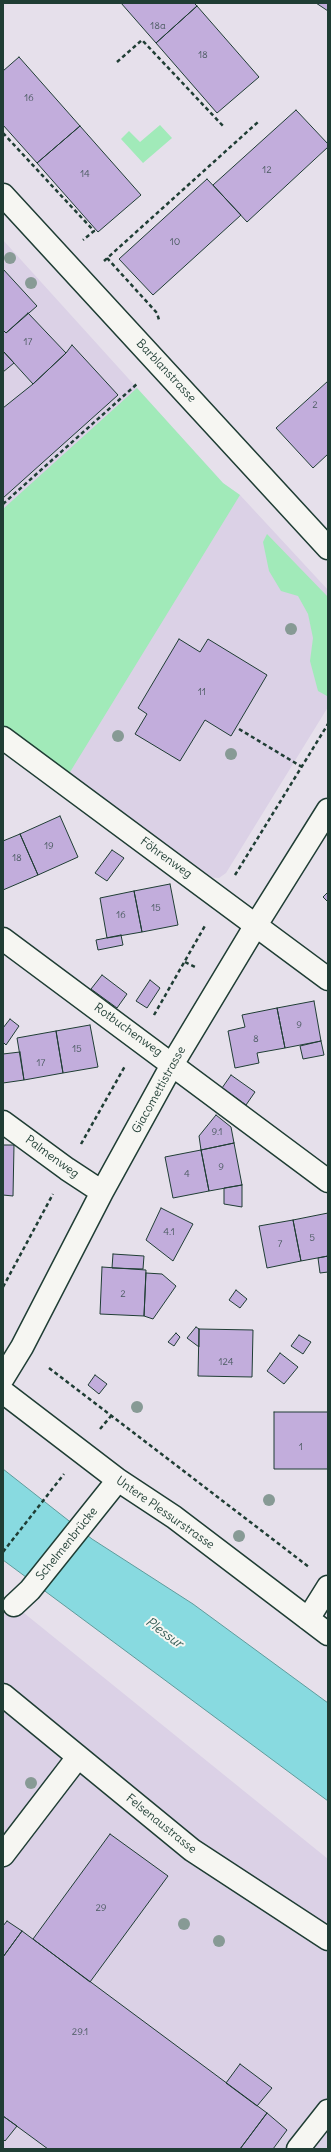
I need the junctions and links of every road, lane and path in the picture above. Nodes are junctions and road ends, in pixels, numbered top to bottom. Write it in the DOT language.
graph roads {
  1 [pos="117,62"];
  2 [pos="258,122"];
  3 [pos="224,127"];
  4 [pos="3,133"];
  5 [pos="10,133"];
  6 [pos="6,136"];
  7 [pos="57,185"];
  8 [pos="54,188"];
  9 [pos="3,195"];
  10 [pos="62,259"];
  11 [pos="82,280"];
  12 [pos="159,364"];
  13 [pos="3,504"];
  14 [pos="328,548"];
  15 [pos="328,724"];
  16 [pos="239,730"];
  17 [pos="3,738"];
  18 [pos="302,767"];
  19 [pos="328,810"];
  20 [pos="221,899"];
  21 [pos="256,925"];
  22 [pos="3,938"];
  23 [pos="185,962"];
  24 [pos="197,968"];
  25 [pos="328,979"];
  26 [pos="140,1039"];
  27 [pos="173,1063"];
  28 [pos="3,1122"];
  29 [pos="67,1169"];
  30 [pos="328,1181"];
  31 [pos="102,1192"];
  32 [pos="3,1287"];
  33 [pos="48,1368"];
  34 [pos="3,1378"];
  35 [pos="3,1392"];
  36 [pos="112,1416"];
  37 [pos="97,1433"];
  38 [pos="66,1471"];
  39 [pos="118,1480"];
  40 [pos="3,1552"];
  41 [pos="322,1580"];
  42 [pos="7,1606"];
  43 [pos="308,1619"];
  44 [pos="328,1634"];
  45 [pos="3,1695"];
  46 [pos="78,1757"];
  47 [pos="3,1855"];
  48 [pos="328,1939"];
  49 [pos="328,2111"];
  50 [pos="298,2149"];
  1 -- 3 [label="path"];
  2 -- 11 [label="path"];
  4 -- 6 [label="path"];
  5 -- 6 [label="path"];
  6 -- 8 [label="path"];
  7 -- 8 [label="path"];
  8 -- 10 [label="path"];
  9 -- 10 [label="street, Barblanstrasse"];
  10 -- 11 [label="street, Barblanstrasse"];
  11 -- 12 [label="street, Barblanstrasse"];
  12 -- 13 [label="path"];
  12 -- 14 [label="street, Barblanstrasse"];
  15 -- 18 [label="path"];
  16 -- 18 [label="path"];
  17 -- 20 [label="street, Föhrenweg"];
  18 -- 20 [label="path"];
  19 -- 21 [label="street, Giacomettistrasse"];
  20 -- 21 [label="street, Föhrenweg"];
  20 -- 23 [label="path"];
  21 -- 25 [label="street, Föhrenweg"];
  21 -- 27 [label="street, Giacomettistrasse"];
  22 -- 26 [label="street, Rotbuchenweg"];
  23 -- 24 [label="path"];
  23 -- 26 [label="path"];
  26 -- 27 [label="street, Rotbuchenweg"];
  26 -- 29 [label="path"];
  27 -- 30 [label="street, Rotbuchenweg"];
  27 -- 31 [label="street, Giacomettistrasse"];
  28 -- 29 [label="street, Palmenweg"];
  29 -- 31 [label="street, Palmenweg"];
  29 -- 32 [label="path"];
  31 -- 34 [label="street, Giacomettistrasse"];
  33 -- 36 [label="path"];
  35 -- 39 [label="street, Untere Plessurstrasse"];
  36 -- 37 [label="path"];
  36 -- 41 [label="path"];
  38 -- 40 [label="path"];
  39 -- 42 [label="street, Schelmenbrücke"];
  39 -- 43 [label="street, Untere Plessurstrasse"];
  41 -- 43 [label="street"];
  43 -- 44 [label="street, Untere Plessurstrasse"];
  45 -- 46 [label="street, Felsenaustrasse"];
  46 -- 47 [label="street"];
  46 -- 48 [label="street, Felsenaustrasse"];
  49 -- 50 [label="street"];
}
